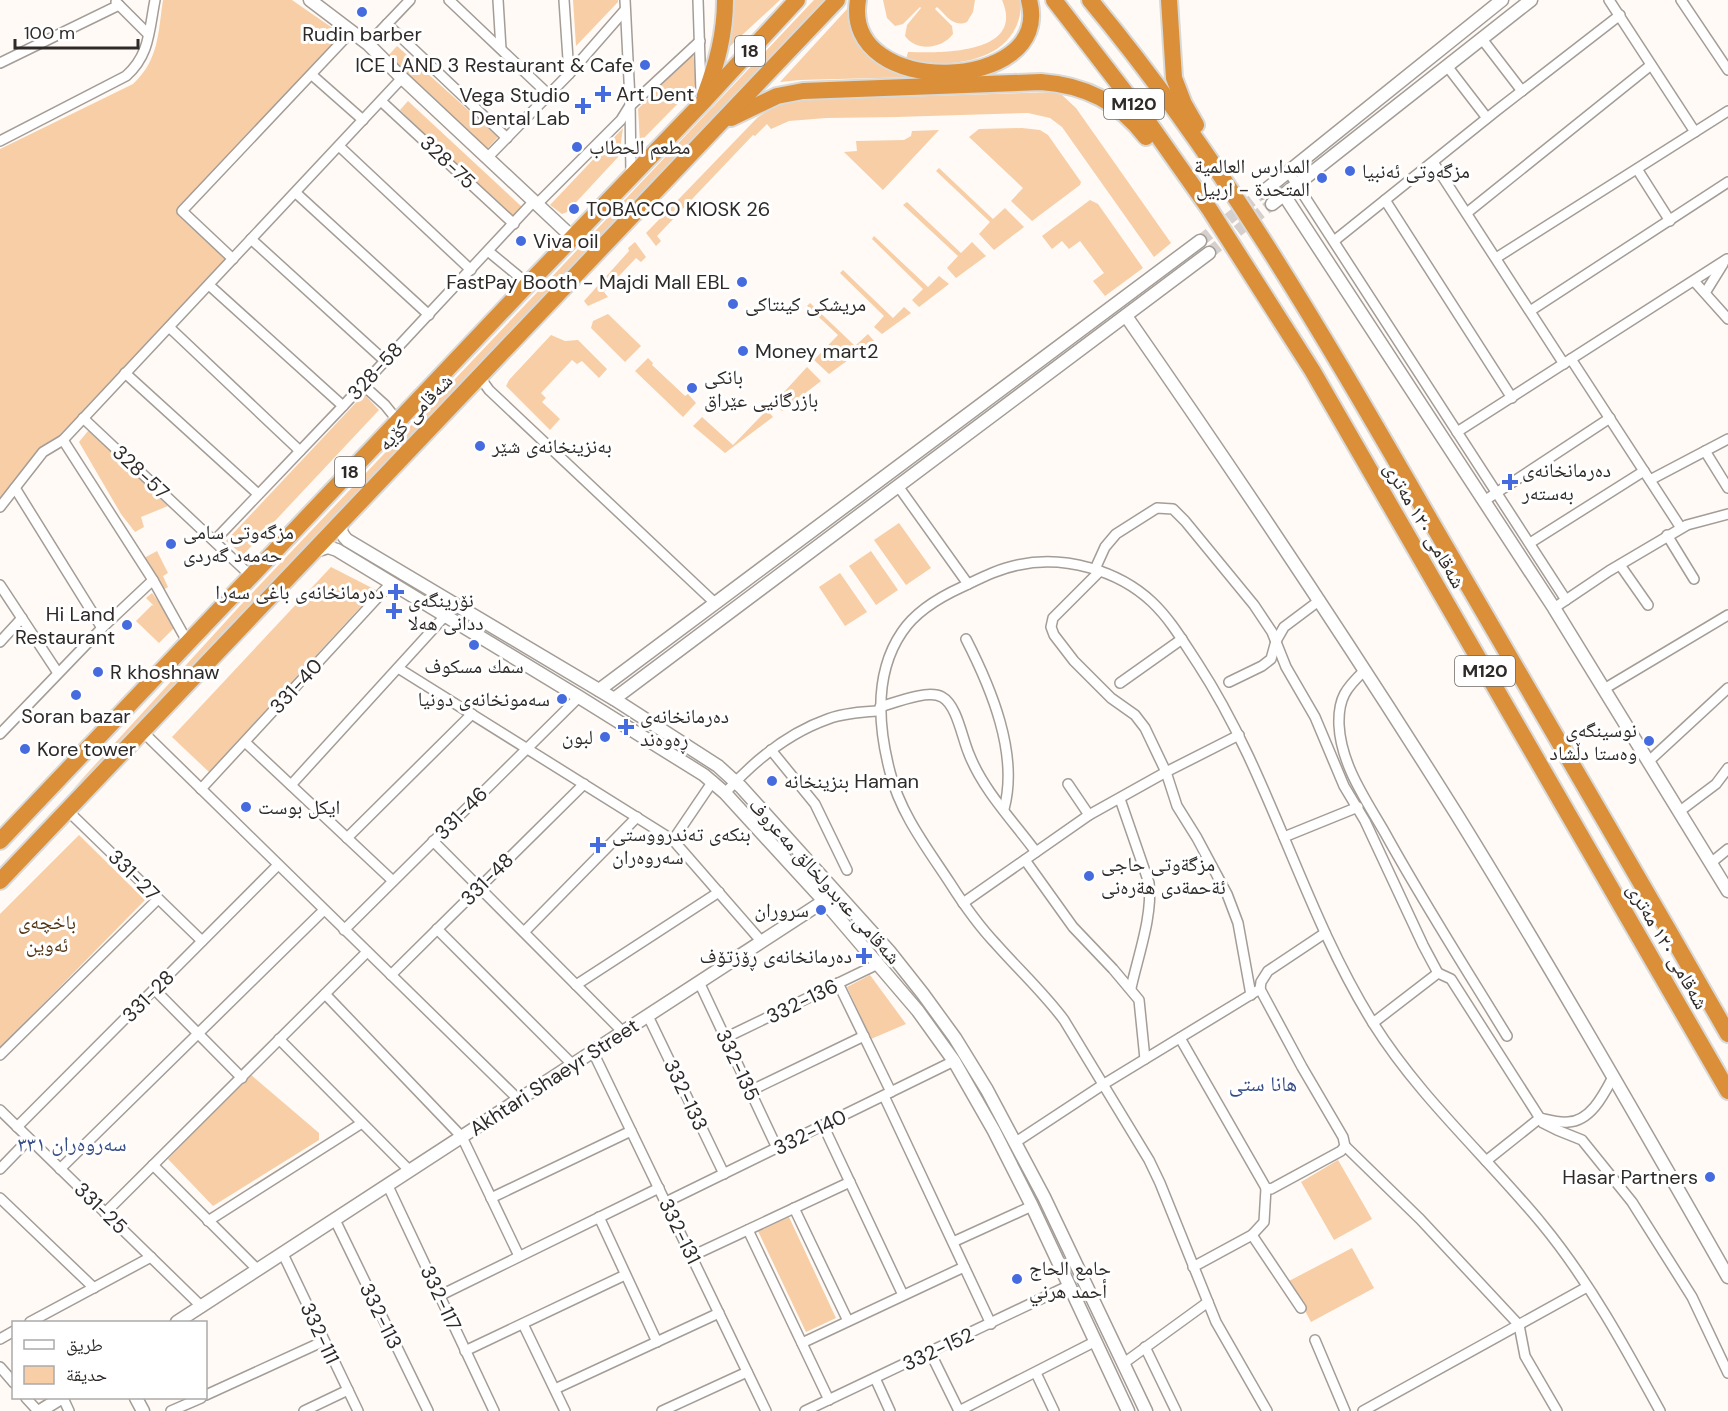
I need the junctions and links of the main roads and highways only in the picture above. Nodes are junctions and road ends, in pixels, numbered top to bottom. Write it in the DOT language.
graph roads {
  1 [pos="725,0"];
  2 [pos="797,0"];
  3 [pos="837,0"];
  4 [pos="858,0"];
  5 [pos="1029,0"];
  6 [pos="1054,0"];
  7 [pos="1090,0"];
  8 [pos="1169,0"];
  9 [pos="702,103"];
  10 [pos="715,128"];
  11 [pos="1227,185"];
  12 [pos="1210,210"];
  13 [pos="46,793"];
  14 [pos="67,810"];
  15 [pos="0,841"];
  16 [pos="0,881"];
  17 [pos="1728,1034"];
  18 [pos="1728,1091"];
  1 -- 9 [label="highway"];
  2 -- 9 [label="highway, شەقامی کۆیە / 18"];
  3 -- 10 [label="highway, شەقامی کۆیە / 18"];
  4 -- 5 [label="highway"];
  6 -- 12 [label="highway, شەقامی ١٢٠ مەتری / M120"];
  7 -- 11 [label="highway, شەقامی ١٢٠ مەتری / M120"];
  8 -- 11 [label="highway"];
  9 -- 13 [label="highway, شەقامی کۆیە / 18"];
  10 -- 12 [label="highway"];
  10 -- 14 [label="highway, شەقامی کۆیە / 18"];
  11 -- 17 [label="highway, شەقامی ١٢٠ مەتری / M120"];
  12 -- 18 [label="highway, شەقامی ١٢٠ مەتری / M120"];
  13 -- 14 [label="highway"];
  13 -- 15 [label="highway, شەقامی کۆیە / 18"];
  14 -- 16 [label="highway, شەقامی کۆیە / 18"];
}
